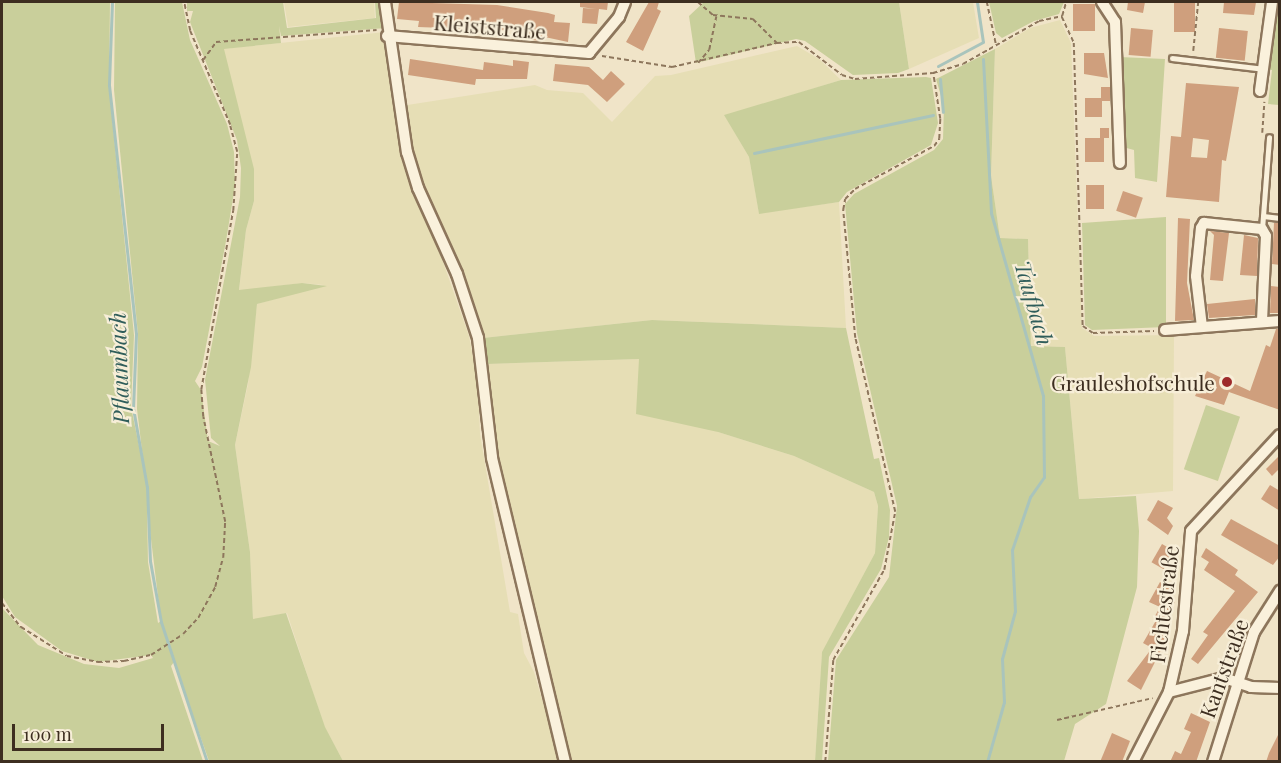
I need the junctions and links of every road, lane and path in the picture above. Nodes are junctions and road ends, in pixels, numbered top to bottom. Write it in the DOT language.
graph roads {
  1 [pos="184,2"];
  2 [pos="385,2"];
  3 [pos="625,2"];
  4 [pos="698,2"];
  5 [pos="987,2"];
  6 [pos="1066,2"];
  7 [pos="1102,2"];
  8 [pos="1198,2"];
  9 [pos="1272,2"];
  10 [pos="717,16"];
  11 [pos="1062,16"];
  12 [pos="387,32"];
  13 [pos="777,43"];
  14 [pos="997,45"];
  15 [pos="589,53"];
  16 [pos="1172,58"];
  17 [pos="202,61"];
  18 [pos="1192,61"];
  19 [pos="698,64"];
  20 [pos="1263,69"];
  21 [pos="933,74"];
  22 [pos="1260,91"];
  23 [pos="1269,138"];
  24 [pos="1120,163"];
  25 [pos="1263,216"];
  26 [pos="1280,218"];
  27 [pos="1262,229"];
  28 [pos="1262,321"];
  29 [pos="1280,321"];
  30 [pos="1202,327"];
  31 [pos="1165,330"];
  32 [pos="1280,435"];
  33 [pos="1280,591"];
  34 [pos="2,603"];
  35 [pos="1236,682"];
  36 [pos="1280,688"];
  37 [pos="1169,692"];
  38 [pos="1057,720"];
  39 [pos="565,762"];
  40 [pos="825,762"];
  41 [pos="1133,762"];
  42 [pos="1214,762"];
  1 -- 17 [label="path"];
  2 -- 12 [label="street"];
  3 -- 15 [label="street"];
  4 -- 10 [label="path"];
  5 -- 14 [label="path"];
  6 -- 11 [label="path"];
  7 -- 24 [label="street"];
  8 -- 18 [label="path"];
  9 -- 20 [label="street"];
  10 -- 13 [label="path"];
  10 -- 19 [label="path"];
  11 -- 14 [label="path"];
  11 -- 31 [label="path"];
  12 -- 15 [label="street, Kleiststraße"];
  12 -- 17 [label="path"];
  12 -- 39 [label="street"];
  13 -- 19 [label="path"];
  13 -- 21 [label="path"];
  14 -- 21 [label="path"];
  15 -- 19 [label="path"];
  16 -- 18 [label="lane"];
  17 -- 34 [label="path"];
  18 -- 20 [label="lane"];
  20 -- 22 [label="street"];
  21 -- 40 [label="path"];
  22 -- 23 [label="path"];
  23 -- 25 [label="lane"];
  25 -- 26 [label="lane"];
  25 -- 27 [label="lane"];
  27 -- 28 [label="street"];
  27 -- 30 [label="street"];
  28 -- 29 [label="street"];
  28 -- 30 [label="street"];
  30 -- 31 [label="street"];
  32 -- 37 [label="street, Fichtestraße"];
  33 -- 35 [label="street, Kantstraße"];
  35 -- 36 [label="street, Fichtestraße"];
  35 -- 37 [label="street, Fichtestraße"];
  35 -- 42 [label="street, Kantstraße"];
  37 -- 38 [label="path"];
  37 -- 41 [label="street, Fichtestraße"];
}
